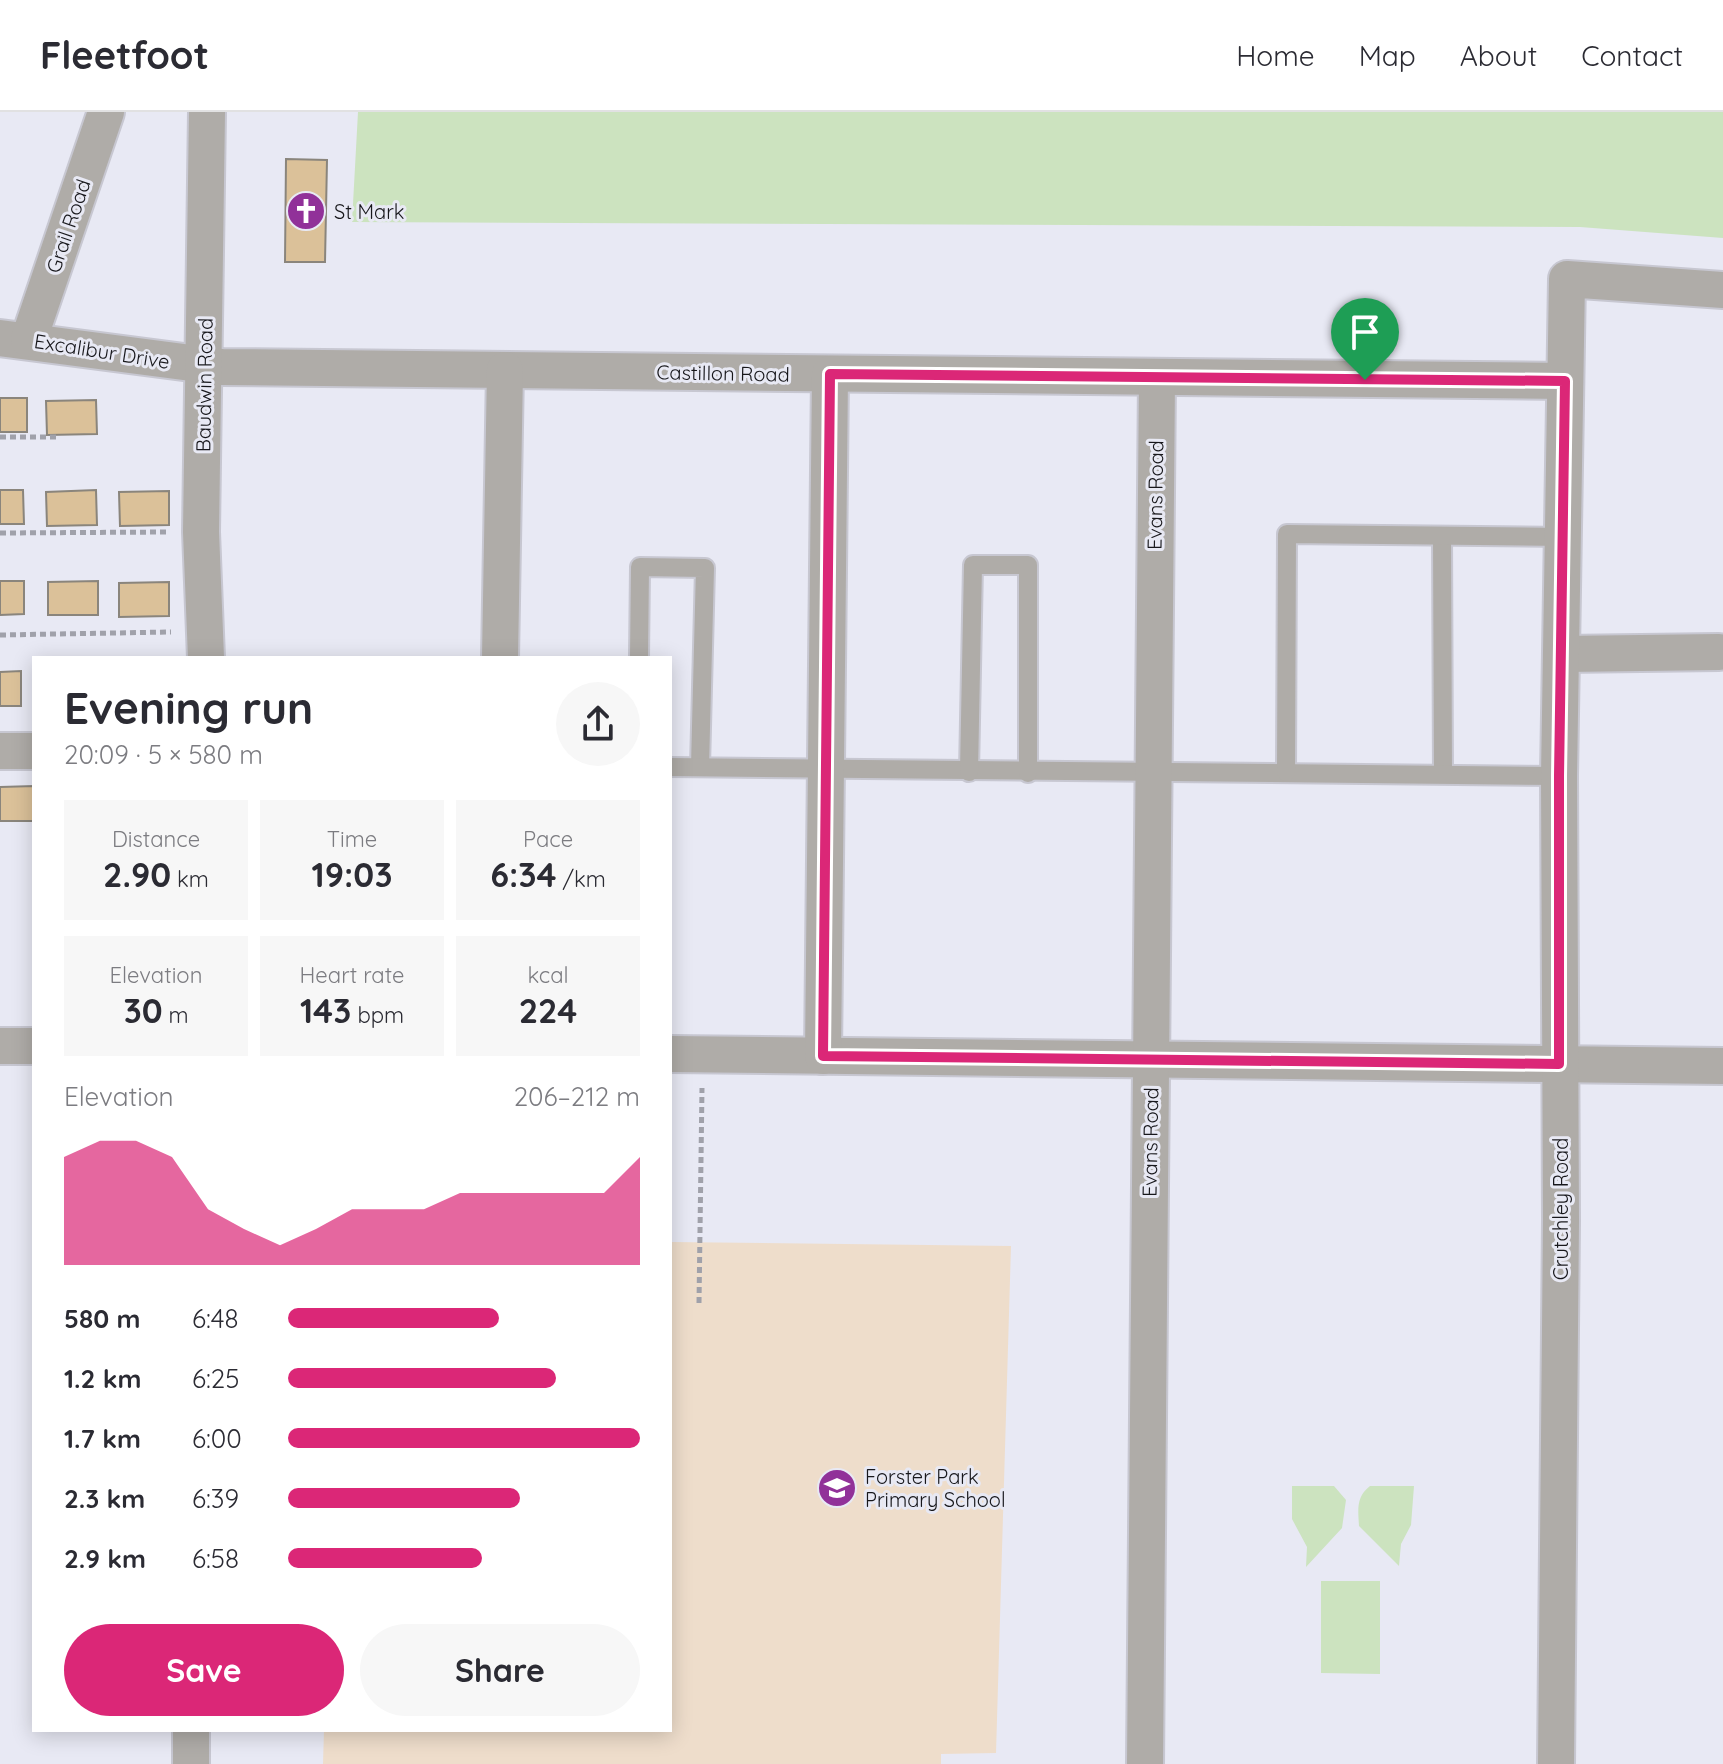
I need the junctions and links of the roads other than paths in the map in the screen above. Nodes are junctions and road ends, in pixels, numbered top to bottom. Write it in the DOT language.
graph roads {
  1 [pos="106,112"];
  2 [pos="207,112"];
  3 [pos="1723,290"];
  4 [pos="15,339"];
  5 [pos="205,366"];
  6 [pos="505,370"];
  7 [pos="830,374"];
  8 [pos="1157,377"];
  9 [pos="1565,381"];
  10 [pos="1442,536"];
  11 [pos="1564,537"];
  12 [pos="206,645"];
  13 [pos="1719,652"];
  14 [pos="1563,654"];
  15 [pos="500,656"];
  16 [pos="639,656"];
  17 [pos="0,751"];
  18 [pos="32,751"];
  19 [pos="672,767"];
  20 [pos="700,767"];
  21 [pos="826,771"];
  22 [pos="969,772"];
  23 [pos="1286,772"];
  24 [pos="1028,773"];
  25 [pos="1152,773"];
  26 [pos="1443,773"];
  27 [pos="1559,776"];
  28 [pos="0,1046"];
  29 [pos="32,1046"];
  30 [pos="686,1054"];
  31 [pos="823,1056"];
  32 [pos="1151,1060"];
  33 [pos="1559,1064"];
  34 [pos="1723,1066"];
  35 [pos="191,1732"];
  36 [pos="191,1764"];
  37 [pos="1145,1764"];
  38 [pos="1556,1764"];
  1 -- 4 [label="street, Grail Road"];
  2 -- 5 [label="street, Baudwin Road"];
  3 -- 9 [label="street, Crutchley Road"];
  4 -- 5 [label="street, Excalibur Drive"];
  5 -- 6 [label="street, Castillon Road"];
  5 -- 12 [label="street, Baudwin Road"];
  6 -- 7 [label="street, Castillon Road"];
  6 -- 15 [label="street"];
  7 -- 8 [label="street, Castillon Road"];
  7 -- 21 [label="street"];
  8 -- 9 [label="street, Castillon Road"];
  8 -- 25 [label="street, Evans Road"];
  9 -- 11 [label="street, Crutchley Road"];
  10 -- 11 [label="lane"];
  10 -- 23 [label="lane"];
  10 -- 26 [label="lane"];
  11 -- 14 [label="street, Crutchley Road"];
  13 -- 14 [label="street"];
  14 -- 27 [label="street, Crutchley Road"];
  16 -- 20 [label="lane"];
  17 -- 18 [label="street"];
  19 -- 20 [label="lane"];
  20 -- 21 [label="lane"];
  21 -- 22 [label="lane"];
  21 -- 31 [label="street"];
  22 -- 24 [label="lane"];
  22 -- 24 [label="lane"];
  23 -- 25 [label="lane"];
  23 -- 26 [label="lane"];
  24 -- 25 [label="lane"];
  25 -- 32 [label="street, Evans Road"];
  26 -- 27 [label="lane"];
  27 -- 33 [label="street, Crutchley Road"];
  28 -- 29 [label="street"];
  30 -- 31 [label="street"];
  31 -- 32 [label="street"];
  32 -- 33 [label="street"];
  32 -- 37 [label="street, Evans Road"];
  33 -- 34 [label="street"];
  33 -- 38 [label="street, Crutchley Road"];
  35 -- 36 [label="street"];
}
